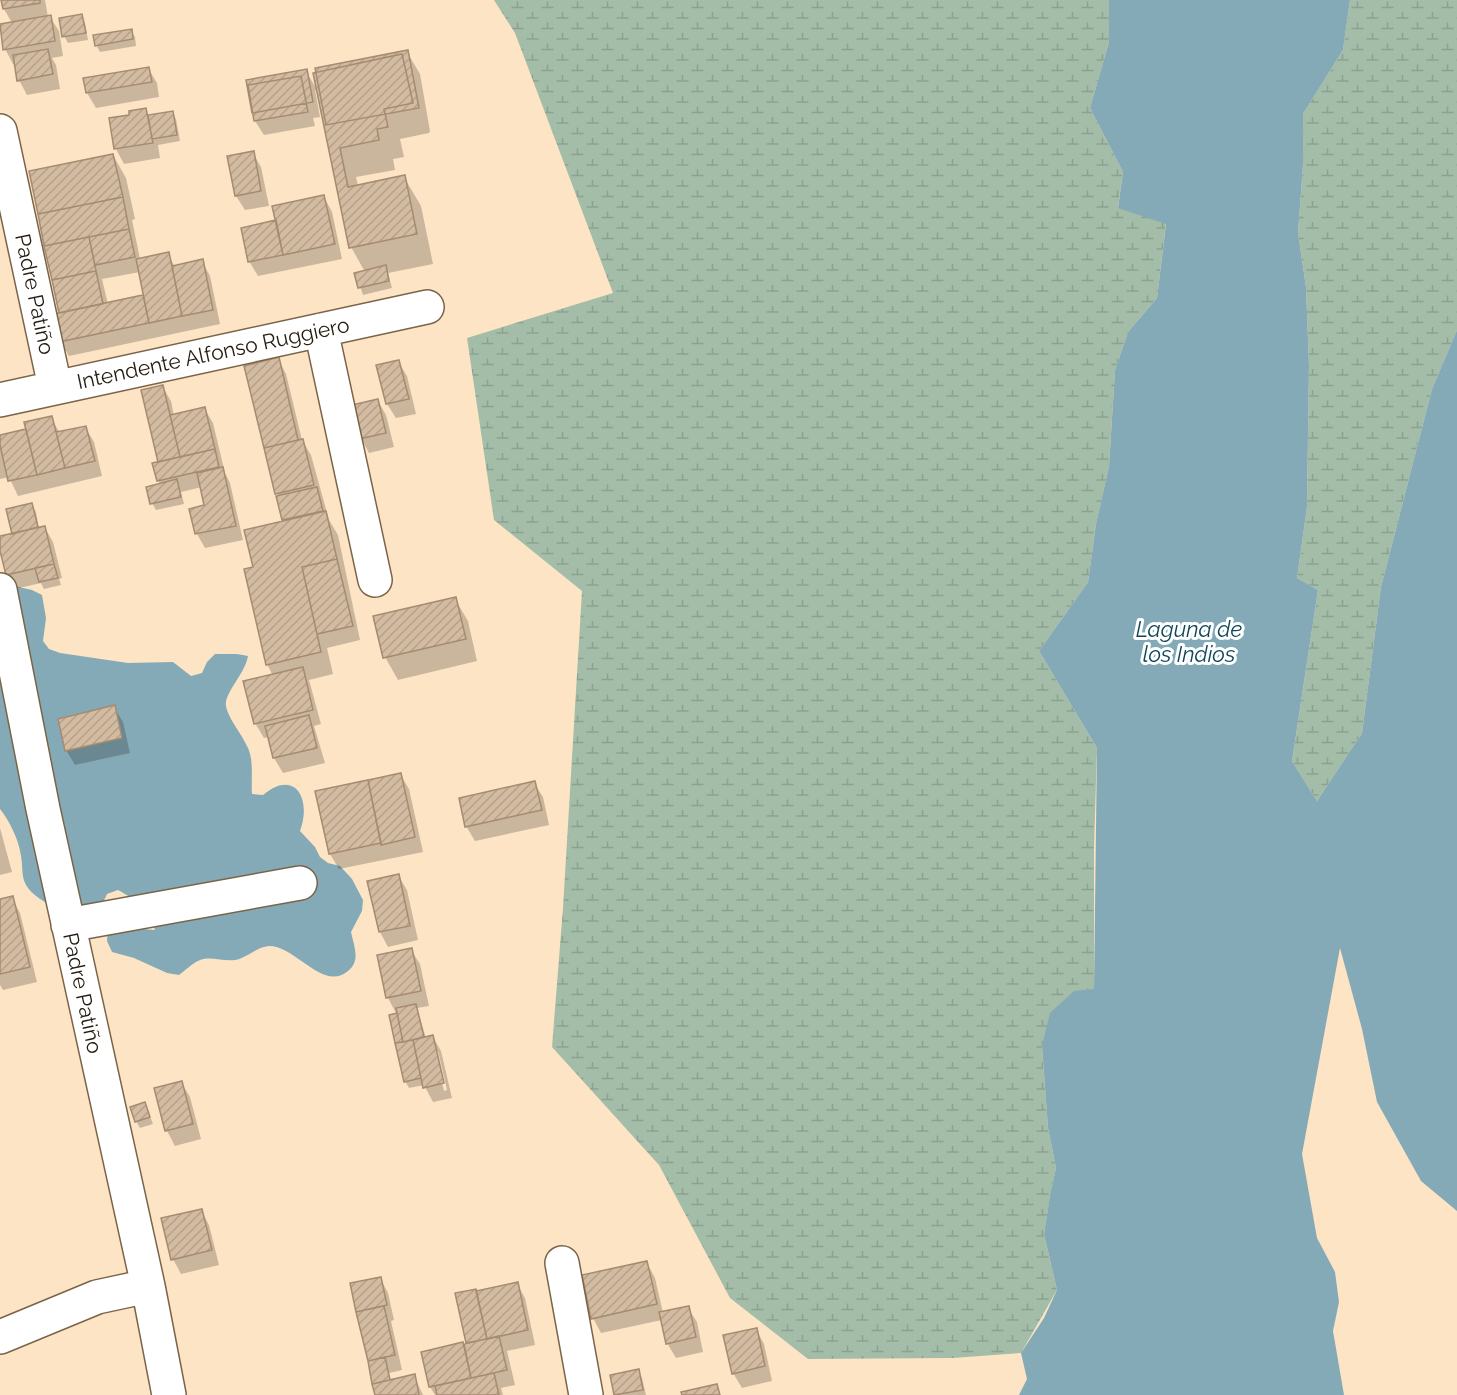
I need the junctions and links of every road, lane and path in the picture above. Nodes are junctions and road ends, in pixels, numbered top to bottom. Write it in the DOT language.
graph roads {
  1 [pos="1,145"];
  2 [pos="427,307"];
  3 [pos="321,330"];
  4 [pos="55,387"];
  5 [pos="0,400"];
  6 [pos="375,580"];
  7 [pos="0,590"];
  8 [pos="300,882"];
  9 [pos="68,925"];
  10 [pos="562,1263"];
  11 [pos="148,1286"];
  12 [pos="0,1337"];
  13 [pos="168,1395"];
  14 [pos="586,1395"];
  1 -- 4 [label="street, Padre Patiño"];
  2 -- 3 [label="street, Intendente Alfonso Ruggiero"];
  3 -- 4 [label="street, Intendente Alfonso Ruggiero"];
  3 -- 6 [label="street"];
  4 -- 5 [label="street, Intendente Alfonso Ruggiero"];
  7 -- 9 [label="street, Padre Patiño"];
  8 -- 9 [label="street"];
  9 -- 11 [label="street, Padre Patiño"];
  10 -- 14 [label="street"];
  11 -- 12 [label="street"];
  11 -- 13 [label="street, Padre Patiño"];
}
